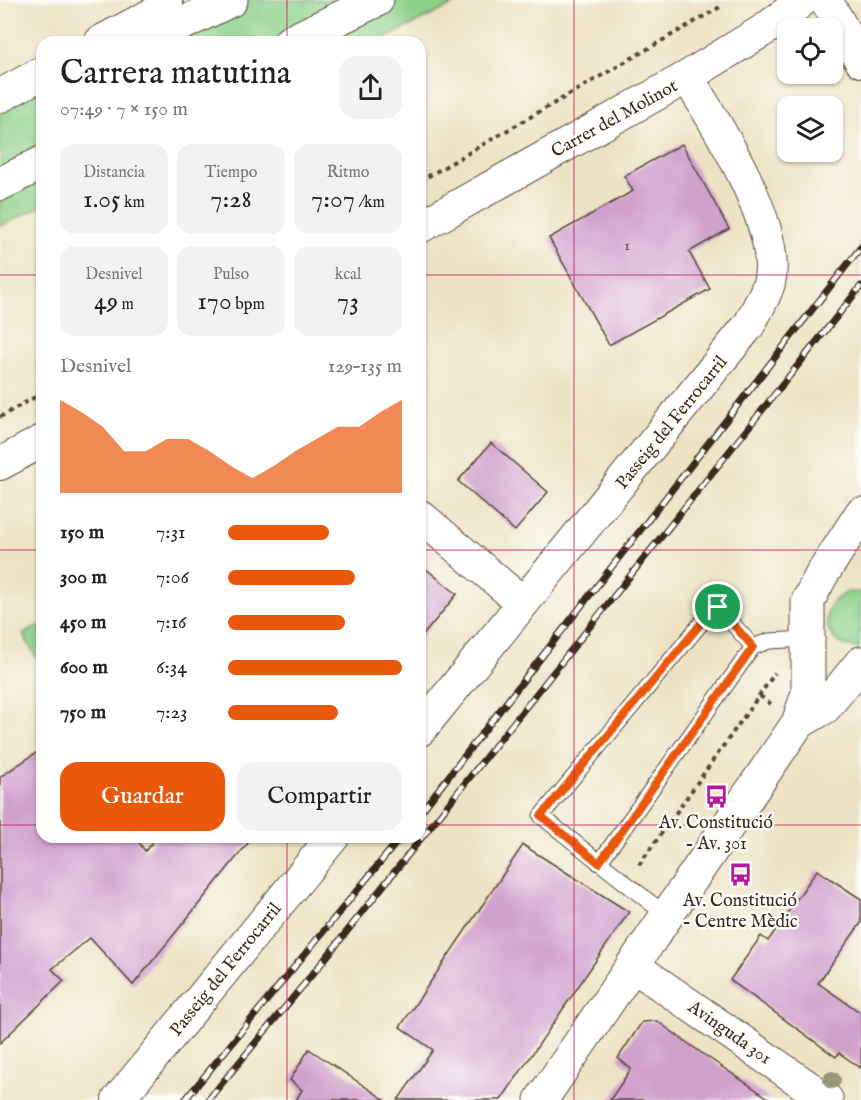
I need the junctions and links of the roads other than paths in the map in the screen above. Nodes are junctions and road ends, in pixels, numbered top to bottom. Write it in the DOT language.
graph roads {
  1 [pos="179,0"];
  2 [pos="231,0"];
  3 [pos="377,0"];
  4 [pos="803,0"];
  5 [pos="826,0"];
  6 [pos="111,36"];
  7 [pos="157,36"];
  8 [pos="302,36"];
  9 [pos="861,61"];
  10 [pos="36,77"];
  11 [pos="687,77"];
  12 [pos="36,95"];
  13 [pos="0,96"];
  14 [pos="0,112"];
  15 [pos="36,166"];
  16 [pos="0,184"];
  17 [pos="426,224"];
  18 [pos="36,444"];
  19 [pos="0,464"];
  20 [pos="861,514"];
  21 [pos="426,521"];
  22 [pos="523,603"];
  23 [pos="807,642"];
  24 [pos="753,647"];
  25 [pos="861,661"];
  26 [pos="426,723"];
  27 [pos="798,723"];
  28 [pos="328,843"];
  29 [pos="599,863"];
  30 [pos="666,915"];
  31 [pos="632,965"];
  32 [pos="118,1100"];
  33 [pos="541,1100"];
  34 [pos="827,1100"];
  1 -- 6 [label="main road"];
  2 -- 7 [label="main road"];
  3 -- 8 [label="main road"];
  4 -- 11 [label="street, Carrer del Molinot"];
  5 -- 9 [label="street"];
  10 -- 13 [label="main road"];
  11 -- 17 [label="street, Carrer del Molinot"];
  11 -- 22 [label="street, Passeig del Ferrocarril"];
  12 -- 14 [label="main road"];
  15 -- 16 [label="main road"];
  18 -- 19 [label="street"];
  20 -- 23 [label="main road"];
  21 -- 22 [label="street"];
  22 -- 26 [label="street, Passeig del Ferrocarril"];
  23 -- 24 [label="lane"];
  23 -- 25 [label="main road"];
  23 -- 27 [label="main road"];
  24 -- 29 [label="lane"];
  24 -- 29 [label="lane"];
  25 -- 27 [label="main road"];
  27 -- 30 [label="main road"];
  28 -- 32 [label="street, Passeig del Ferrocarril"];
  29 -- 30 [label="lane"];
  30 -- 31 [label="main road"];
  31 -- 33 [label="main road"];
  31 -- 34 [label="street, Avinguda 301"];
}
